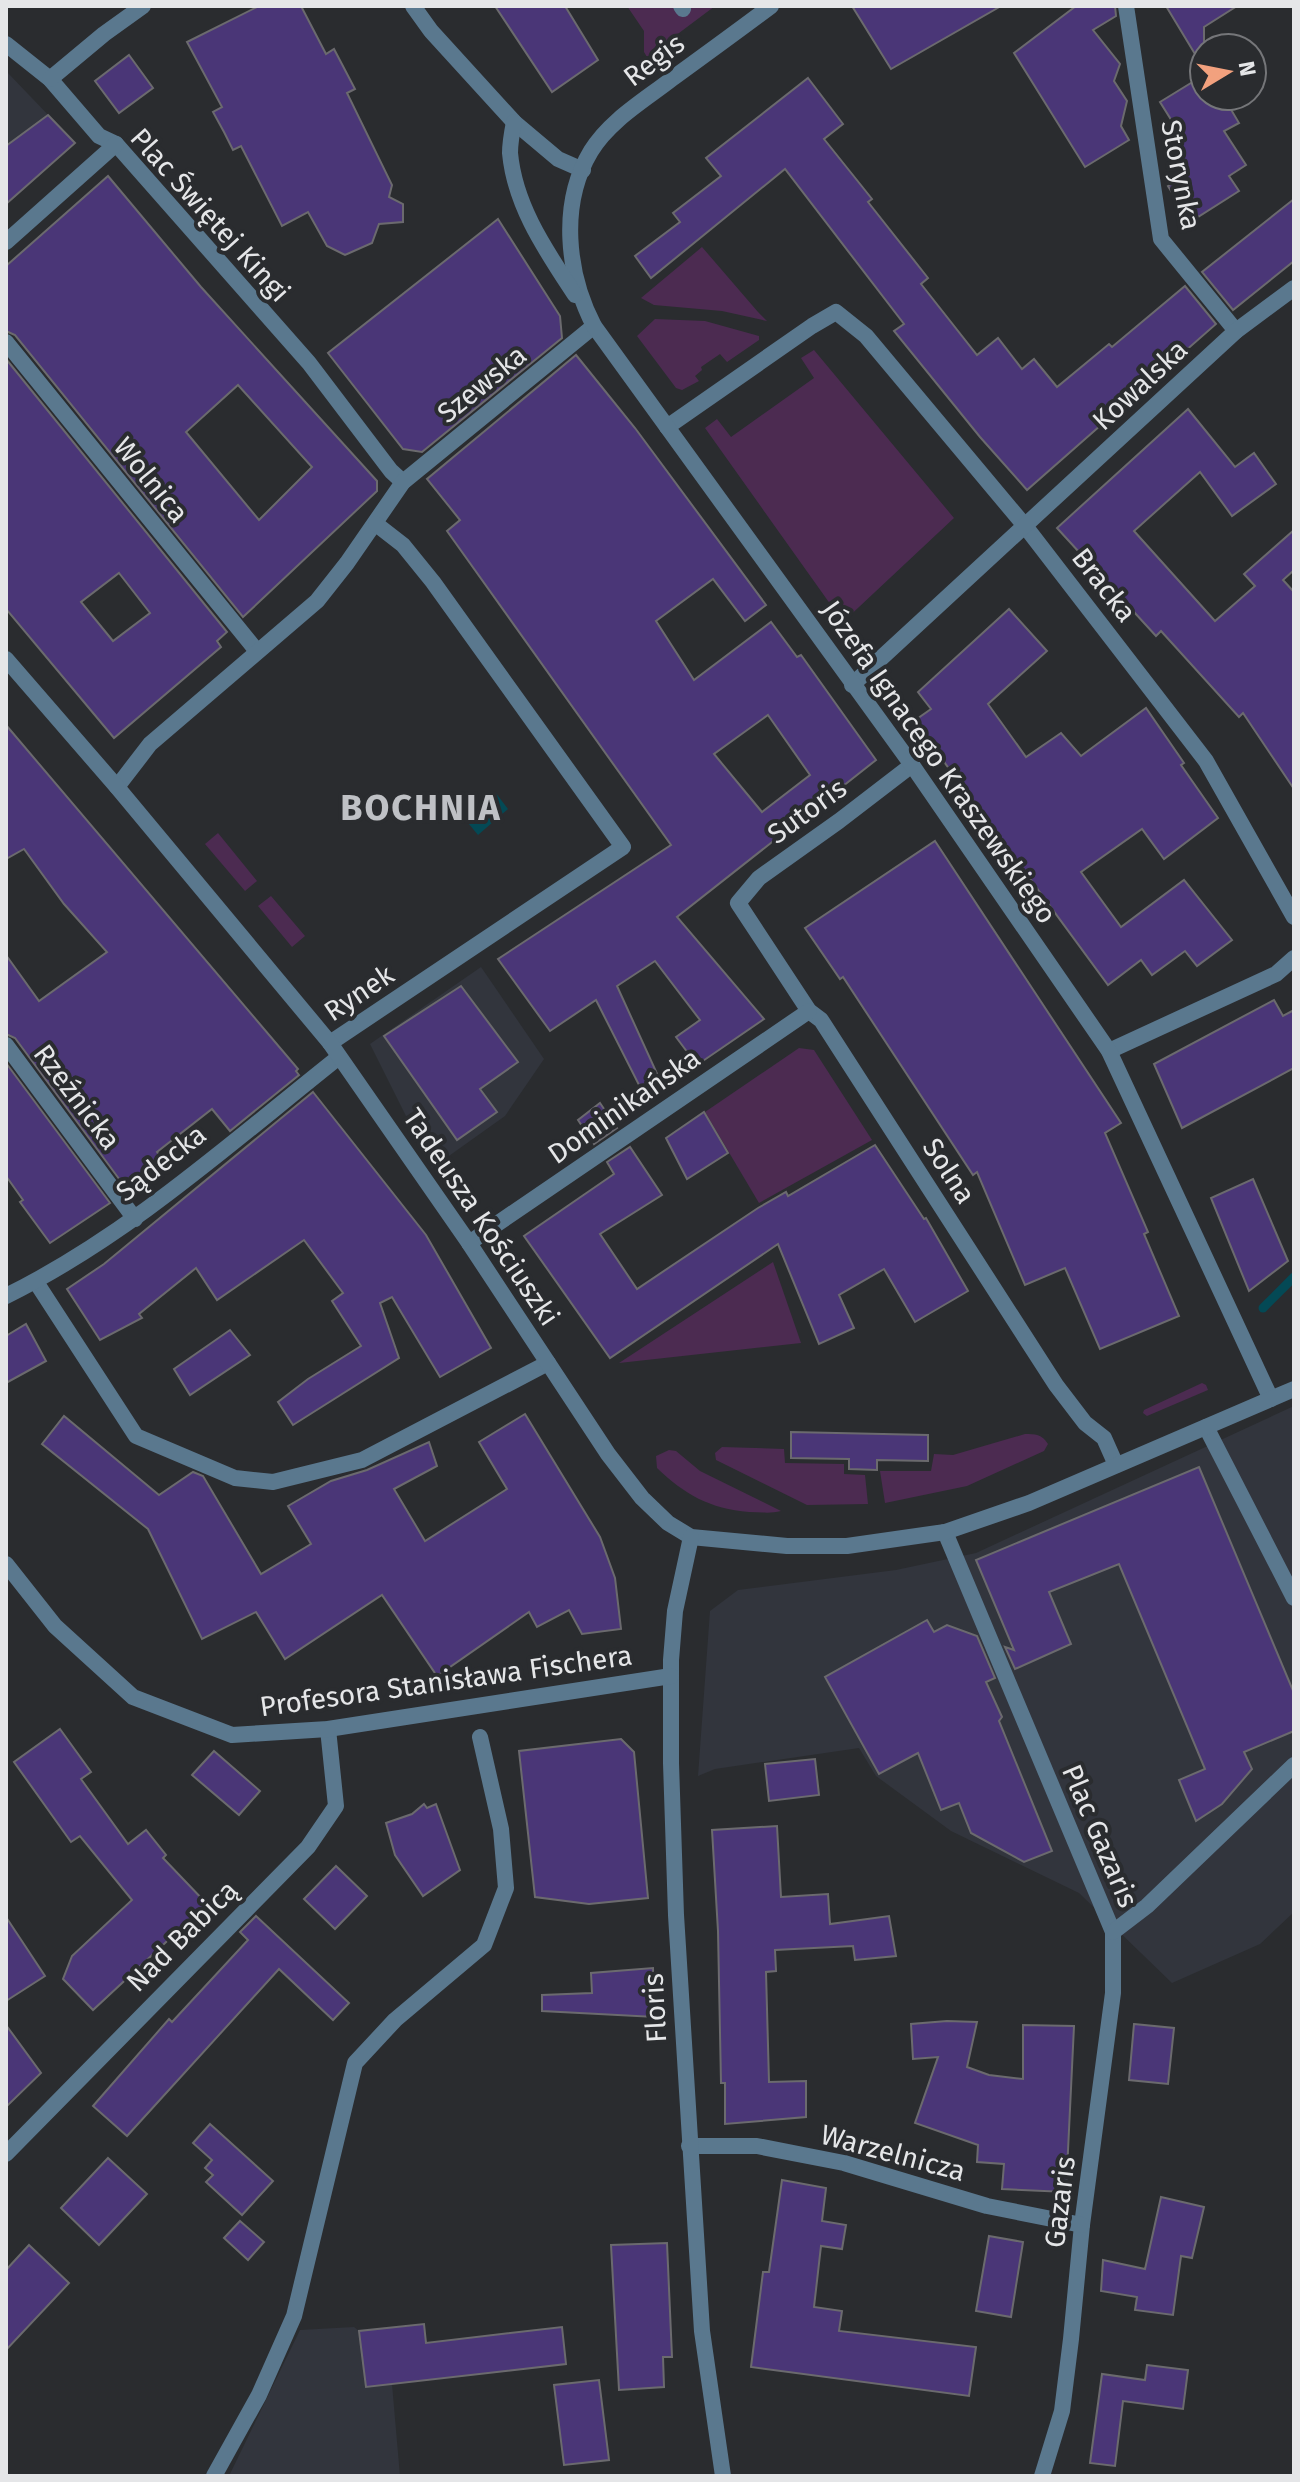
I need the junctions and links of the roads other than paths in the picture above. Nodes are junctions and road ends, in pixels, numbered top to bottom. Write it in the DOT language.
graph roads {
  1 [pos="143,6"];
  2 [pos="413,6"];
  3 [pos="771,6"];
  4 [pos="1126,6"];
  5 [pos="6,44"];
  6 [pos="50,79"];
  7 [pos="514,122"];
  8 [pos="116,144"];
  9 [pos="583,170"];
  10 [pos="6,242"];
  11 [pos="1294,288"];
  12 [pos="585,310"];
  13 [pos="594,326"];
  14 [pos="1236,331"];
  15 [pos="6,342"];
  16 [pos="667,427"];
  17 [pos="403,482"];
  18 [pos="376,524"];
  19 [pos="1025,526"];
  20 [pos="256,650"];
  21 [pos="6,659"];
  22 [pos="852,685"];
  23 [pos="912,765"];
  24 [pos="117,787"];
  25 [pos="738,903"];
  26 [pos="1294,917"];
  27 [pos="1294,958"];
  28 [pos="809,1011"];
  29 [pos="6,1045"];
  30 [pos="334,1050"];
  31 [pos="1109,1051"];
  32 [pos="135,1219"];
  33 [pos="469,1243"];
  34 [pos="36,1282"];
  35 [pos="6,1296"];
  36 [pos="548,1363"];
  37 [pos="1294,1389"];
  38 [pos="1271,1399"];
  39 [pos="1206,1427"];
  40 [pos="1116,1465"];
  41 [pos="945,1532"];
  42 [pos="691,1537"];
  43 [pos="6,1564"];
  44 [pos="1294,1598"];
  45 [pos="671,1676"];
  46 [pos="328,1729"];
  47 [pos="480,1737"];
  48 [pos="1294,1765"];
  49 [pos="1113,1932"];
  50 [pos="689,2146"];
  51 [pos="6,2154"];
  52 [pos="1082,2225"];
  53 [pos="214,2476"];
  54 [pos="723,2476"];
  55 [pos="1042,2476"];
  1 -- 6 [label="street"];
  2 -- 7 [label="street"];
  3 -- 9 [label="street, Regis"];
  4 -- 14 [label="street, Storynka"];
  5 -- 6 [label="street, Plac Świętej Kingi"];
  6 -- 8 [label="street, Plac Świętej Kingi"];
  7 -- 9 [label="street"];
  7 -- 12 [label="street"];
  8 -- 10 [label="street"];
  8 -- 17 [label="street, Plac Świętej Kingi"];
  9 -- 12 [label="street, Józefa Ignacego Kraszewskiego"];
  11 -- 14 [label="street, Kowalska"];
  12 -- 13 [label="street, Józefa Ignacego Kraszewskiego"];
  13 -- 16 [label="street, Józefa Ignacego Kraszewskiego"];
  13 -- 17 [label="street, Szewska"];
  14 -- 19 [label="street, Kowalska"];
  15 -- 20 [label="street, Wolnica"];
  16 -- 19 [label="street, Bracka"];
  16 -- 22 [label="street, Józefa Ignacego Kraszewskiego"];
  17 -- 18 [label="street"];
  18 -- 20 [label="street"];
  18 -- 30 [label="street, Rynek"];
  19 -- 22 [label="street, Kowalska"];
  19 -- 26 [label="street, Bracka"];
  20 -- 24 [label="street"];
  21 -- 24 [label="street, Rynek"];
  22 -- 23 [label="street, Józefa Ignacego Kraszewskiego"];
  23 -- 25 [label="street, Sutoris"];
  23 -- 31 [label="street, Józefa Ignacego Kraszewskiego"];
  24 -- 30 [label="street, Rynek"];
  25 -- 28 [label="street, Solna"];
  27 -- 31 [label="street"];
  28 -- 33 [label="street, Dominikańska"];
  28 -- 40 [label="street, Solna"];
  29 -- 32 [label="street, Rzeźnicka"];
  30 -- 32 [label="street, Sądecka"];
  30 -- 33 [label="street, Tadeusza Kościuszki"];
  31 -- 38 [label="street, Józefa Ignacego Kraszewskiego"];
  32 -- 34 [label="street, Sądecka"];
  33 -- 36 [label="street, Tadeusza Kościuszki"];
  34 -- 35 [label="street, Sądecka"];
  34 -- 36 [label="street"];
  36 -- 42 [label="street, Tadeusza Kościuszki"];
  37 -- 38 [label="street"];
  38 -- 39 [label="street"];
  39 -- 40 [label="street"];
  39 -- 44 [label="street"];
  40 -- 41 [label="street"];
  41 -- 42 [label="street"];
  41 -- 49 [label="street, Plac Gazaris"];
  42 -- 45 [label="street, Floris"];
  43 -- 46 [label="street, Profesora Stanisława Fischera"];
  45 -- 46 [label="street, Profesora Stanisława Fischera"];
  45 -- 50 [label="street, Floris"];
  46 -- 51 [label="street, Nad Babicą"];
  47 -- 53 [label="street"];
  48 -- 49 [label="street, Plac Gazaris"];
  49 -- 52 [label="street, Gazaris"];
  50 -- 52 [label="street, Warzelnicza"];
  50 -- 54 [label="street, Floris"];
  52 -- 55 [label="street, Gazaris"];
}
